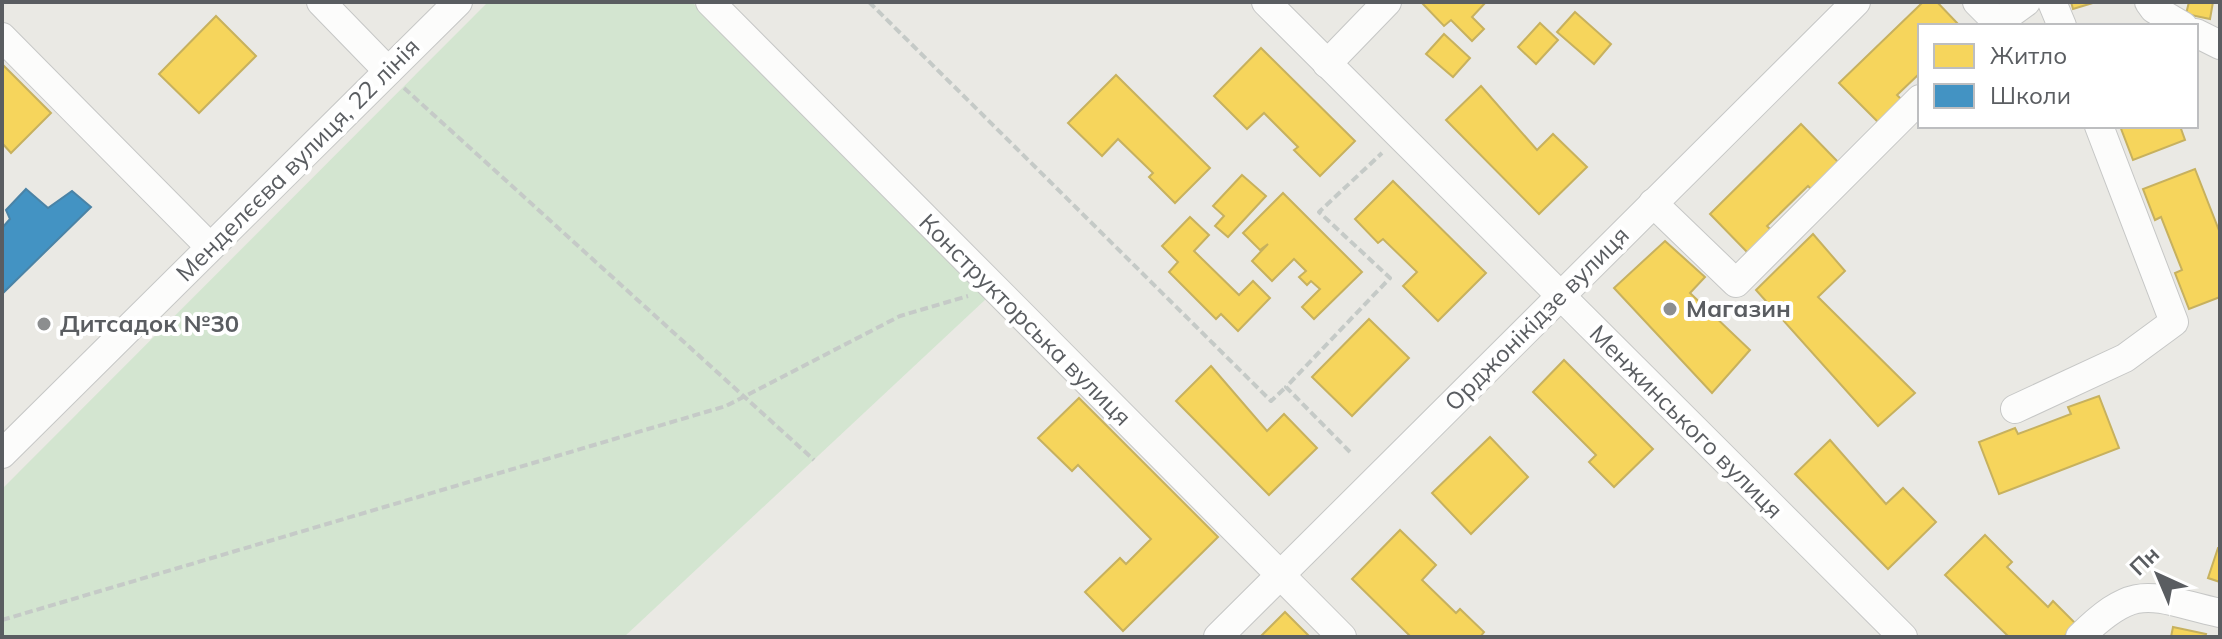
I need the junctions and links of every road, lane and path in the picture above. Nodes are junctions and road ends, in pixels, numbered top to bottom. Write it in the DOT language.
graph roads {
  1 [pos="321,2"];
  2 [pos="458,2"];
  3 [pos="710,2"];
  4 [pos="869,2"];
  5 [pos="1266,2"];
  6 [pos="1387,2"];
  7 [pos="1856,2"];
  8 [pos="1977,2"];
  9 [pos="2026,2"];
  10 [pos="2052,2"];
  11 [pos="2149,2"];
  12 [pos="1995,24"];
  13 [pos="2061,24"];
  14 [pos="2180,24"];
  15 [pos="2198,34"];
  16 [pos="2,37"];
  17 [pos="2220,45"];
  18 [pos="1327,64"];
  19 [pos="395,79"];
  20 [pos="1918,101"];
  21 [pos="2100,128"];
  22 [pos="1399,137"];
  23 [pos="1653,203"];
  24 [pos="210,247"];
  25 [pos="993,288"];
  26 [pos="1560,297"];
  27 [pos="1286,387"];
  28 [pos="744,396"];
  29 [pos="2015,409"];
  30 [pos="6,442"];
  31 [pos="1350,452"];
  32 [pos="814,460"];
  33 [pos="1280,577"];
  34 [pos="2220,613"];
  35 [pos="2,620"];
  36 [pos="1218,637"];
  37 [pos="1342,637"];
  38 [pos="1903,637"];
  39 [pos="2080,637"];
  1 -- 19 [label="street"];
  2 -- 19 [label="street, Менделєєва вулиця, 22 лінія"];
  3 -- 25 [label="street, Конструкторська вулиця"];
  4 -- 27 [label="path"];
  5 -- 18 [label="street, Менжинського вулиця"];
  6 -- 18 [label="street"];
  7 -- 23 [label="street, Орджонікідзе вулиця"];
  8 -- 12 [label="street"];
  9 -- 12 [label="street"];
  10 -- 13 [label="street"];
  11 -- 14 [label="street"];
  15 -- 17 [label="street"];
  16 -- 24 [label="street"];
  18 -- 22 [label="street, Менжинського вулиця"];
  19 -- 24 [label="street, Менделєєва вулиця, 22 лінія"];
  19 -- 28 [label="path"];
  20 -- 23 [label="street"];
  21 -- 29 [label="street"];
  22 -- 26 [label="street, Менжинського вулиця"];
  22 -- 27 [label="path"];
  23 -- 26 [label="street, Орджонікідзе вулиця"];
  24 -- 30 [label="street, Менделєєва вулиця, 22 лінія"];
  25 -- 28 [label="path"];
  25 -- 33 [label="street, Конструкторська вулиця"];
  26 -- 33 [label="street, Орджонікідзе вулиця"];
  26 -- 38 [label="street, Менжинського вулиця"];
  27 -- 31 [label="path"];
  28 -- 32 [label="path"];
  28 -- 35 [label="path"];
  33 -- 36 [label="street, Орджонікідзе вулиця"];
  33 -- 37 [label="street, Конструкторська вулиця"];
  34 -- 39 [label="street"];
}
